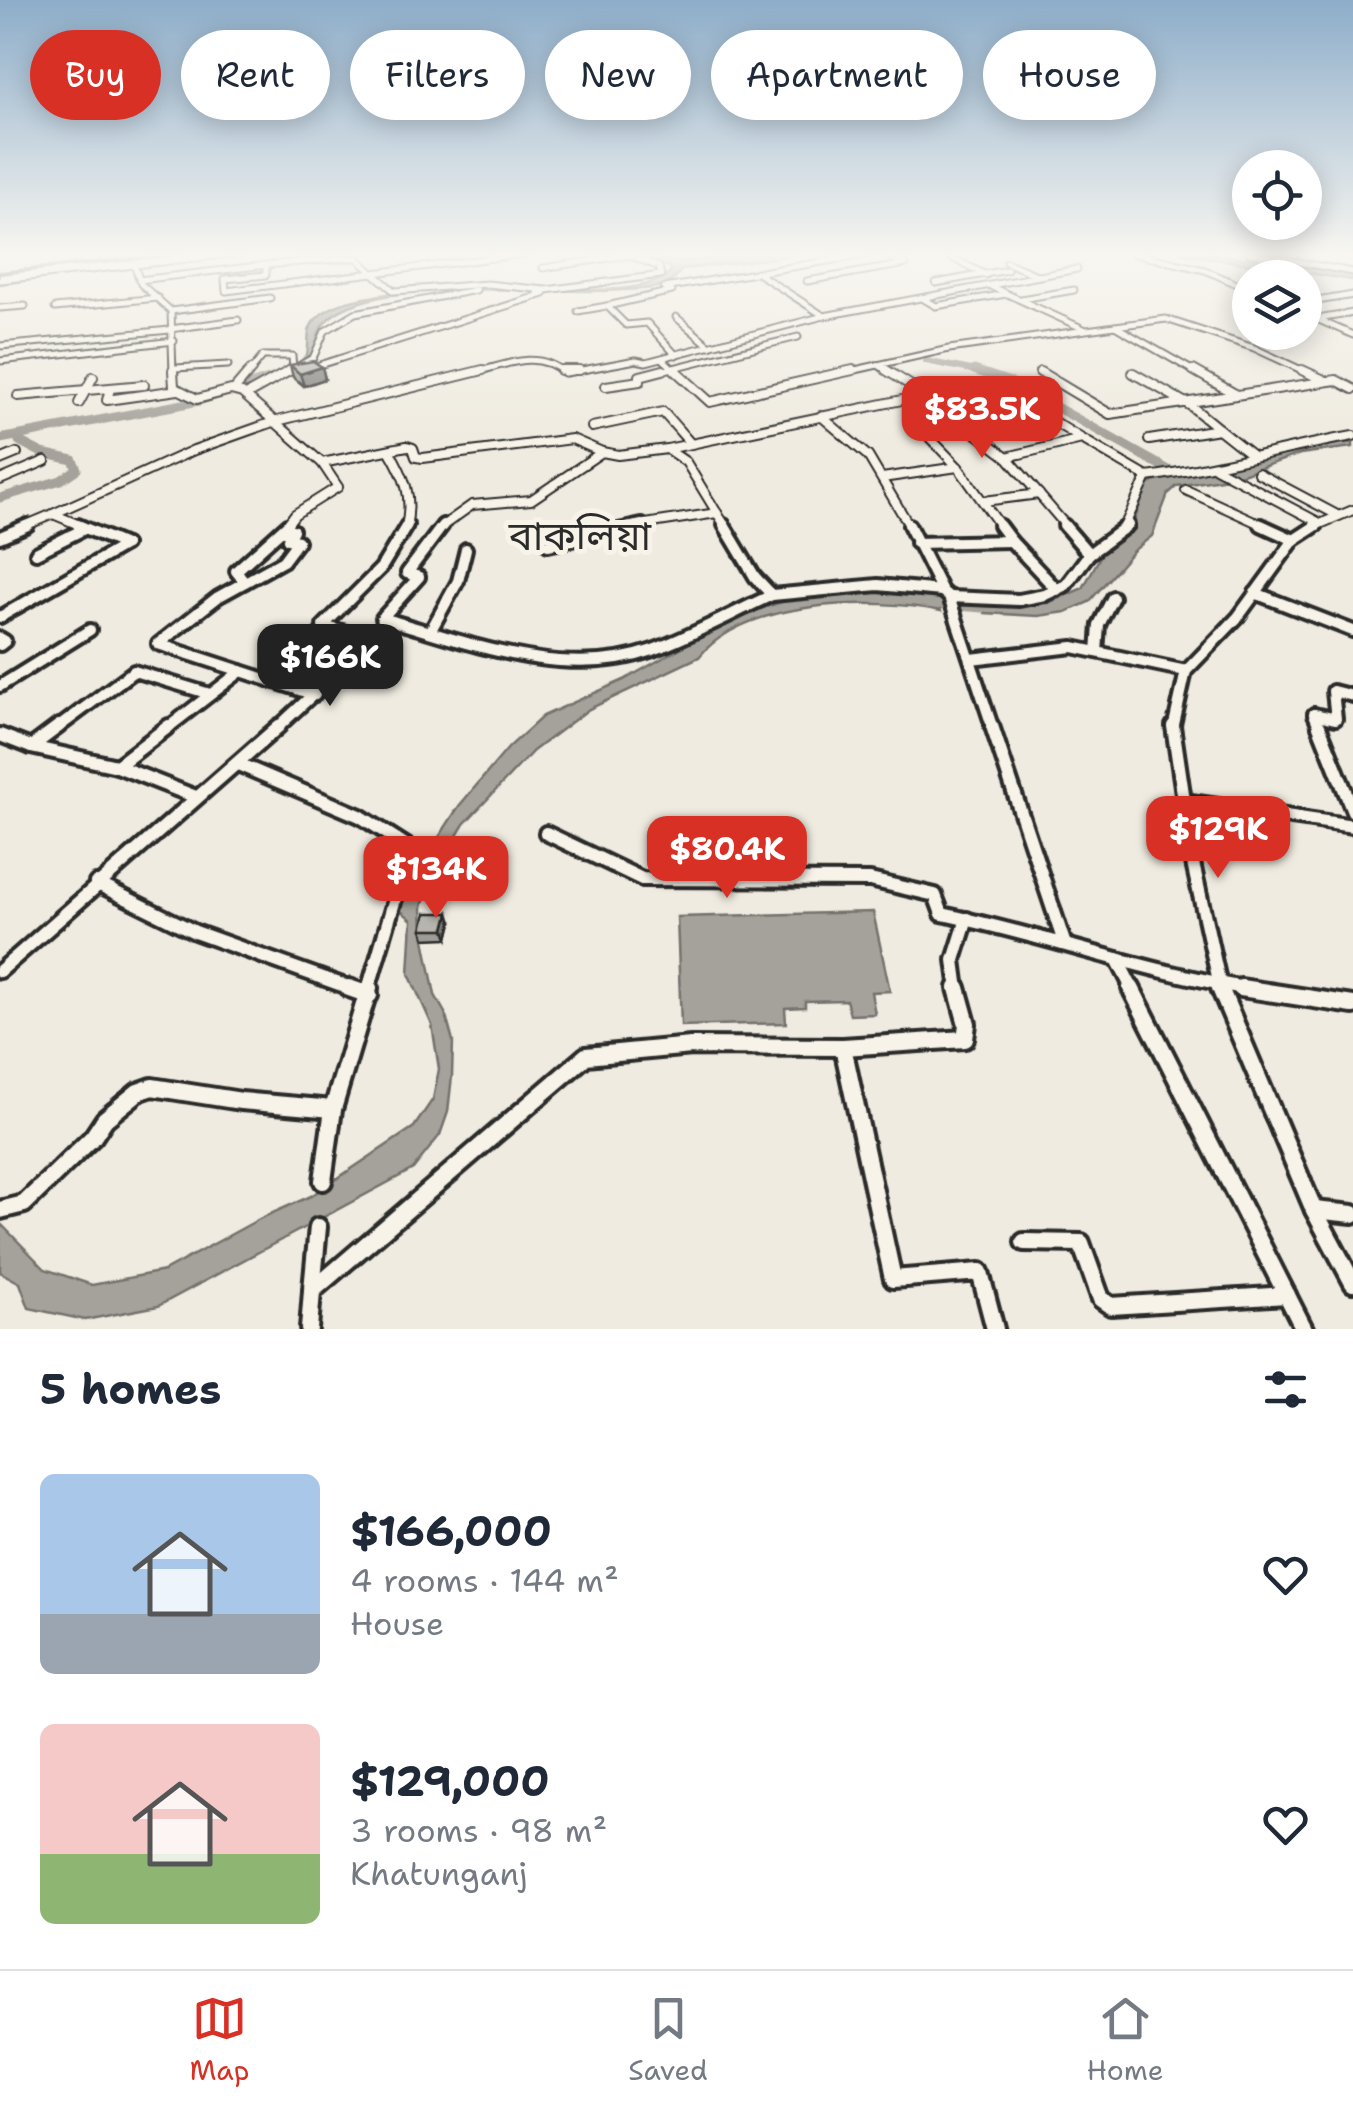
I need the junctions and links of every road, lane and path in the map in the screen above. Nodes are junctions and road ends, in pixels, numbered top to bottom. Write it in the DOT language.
graph roads {
  1 [pos="170,315"];
  2 [pos="353,315"];
  3 [pos="485,315"];
  4 [pos="616,315"];
  5 [pos="829,315"];
  6 [pos="1055,315"];
  7 [pos="824,316"];
  8 [pos="676,317"];
  9 [pos="238,320"];
  10 [pos="1322,321"];
  11 [pos="1112,325"];
  12 [pos="1084,328"];
  13 [pos="170,329"];
  14 [pos="1352,332"];
  15 [pos="798,337"];
  16 [pos="174,342"];
  17 [pos="0,346"];
  18 [pos="710,346"];
  19 [pos="676,355"];
  20 [pos="662,359"];
  21 [pos="0,360"];
  22 [pos="878,364"];
  23 [pos="228,365"];
  24 [pos="174,368"];
  25 [pos="675,368"];
  26 [pos="293,371"];
  27 [pos="1040,372"];
  28 [pos="1133,373"];
  29 [pos="93,377"];
  30 [pos="1326,382"];
  31 [pos="144,385"];
  32 [pos="606,386"];
  33 [pos="110,389"];
  34 [pos="1353,389"];
  35 [pos="178,390"];
  36 [pos="234,390"];
  37 [pos="83,392"];
  38 [pos="248,394"];
  39 [pos="926,394"];
  40 [pos="1236,394"];
  41 [pos="18,396"];
  42 [pos="1180,402"];
  43 [pos="79,403"];
  44 [pos="1030,407"];
  45 [pos="821,416"];
  46 [pos="272,422"];
  47 [pos="592,427"];
  48 [pos="1219,429"];
  49 [pos="1353,436"];
  50 [pos="930,438"];
  51 [pos="1082,439"];
  52 [pos="1149,440"];
  53 [pos="691,444"];
  54 [pos="668,448"];
  55 [pos="389,450"];
  56 [pos="602,452"];
  57 [pos="17,453"];
  58 [pos="1253,456"];
  59 [pos="1008,457"];
  60 [pos="0,460"];
  61 [pos="45,461"];
  62 [pos="322,464"];
  63 [pos="958,467"];
  64 [pos="1216,468"];
  65 [pos="1258,473"];
  66 [pos="1148,476"];
  67 [pos="882,478"];
  68 [pos="0,480"];
  69 [pos="1186,490"];
  70 [pos="1039,494"];
  71 [pos="984,501"];
  72 [pos="1353,510"];
  73 [pos="717,513"];
  74 [pos="53,514"];
  75 [pos="1337,515"];
  76 [pos="1320,523"];
  77 [pos="84,530"];
  78 [pos="282,530"];
  79 [pos="0,537"];
  80 [pos="1010,540"];
  81 [pos="1294,540"];
  82 [pos="916,543"];
  83 [pos="548,545"];
  84 [pos="466,549"];
  85 [pos="36,553"];
  86 [pos="1089,554"];
  87 [pos="245,582"];
  88 [pos="1058,590"];
  89 [pos="1255,593"];
  90 [pos="772,596"];
  91 [pos="947,597"];
  92 [pos="1113,597"];
  93 [pos="0,616"];
  94 [pos="392,622"];
  95 [pos="326,627"];
  96 [pos="90,630"];
  97 [pos="430,630"];
  98 [pos="1353,630"];
  99 [pos="372,639"];
  100 [pos="1098,652"];
  101 [pos="971,659"];
  102 [pos="241,671"];
  103 [pos="1186,671"];
  104 [pos="272,681"];
  105 [pos="0,686"];
  106 [pos="210,694"];
  107 [pos="315,695"];
  108 [pos="1353,696"];
  109 [pos="2,737"];
  110 [pos="31,747"];
  111 [pos="238,764"];
  112 [pos="116,766"];
  113 [pos="196,797"];
  114 [pos="1184,801"];
  115 [pos="1353,812"];
  116 [pos="1353,826"];
  117 [pos="546,832"];
  118 [pos="96,883"];
  119 [pos="966,918"];
  120 [pos="1064,942"];
  121 [pos="1117,958"];
  122 [pos="0,971"];
  123 [pos="1218,984"];
  124 [pos="369,996"];
  125 [pos="1353,1005"];
  126 [pos="843,1048"];
  127 [pos="333,1108"];
  128 [pos="323,1181"];
  129 [pos="0,1210"];
  130 [pos="1314,1210"];
  131 [pos="1353,1214"];
  132 [pos="318,1227"];
  133 [pos="1024,1242"];
  134 [pos="1353,1283"];
  135 [pos="312,1291"];
  136 [pos="1286,1295"];
  137 [pos="308,1329"];
  138 [pos="995,1329"];
  139 [pos="1304,1329"];
  1 -- 13 [label="street"];
  2 -- 26 [label="street"];
  3 -- 26 [label="street"];
  4 -- 19 [label="street"];
  5 -- 7 [label="street"];
  6 -- 12 [label="street"];
  7 -- 18 [label="street"];
  8 -- 18 [label="street"];
  9 -- 13 [label="street"];
  10 -- 14 [label="street"];
  11 -- 12 [label="street"];
  11 -- 30 [label="street"];
  11 -- 40 [label="street"];
  12 -- 22 [label="street"];
  13 -- 16 [label="street"];
  13 -- 17 [label="street"];
  15 -- 25 [label="street"];
  16 -- 21 [label="street"];
  16 -- 24 [label="street"];
  18 -- 19 [label="street"];
  19 -- 20 [label="street"];
  20 -- 25 [label="street"];
  20 -- 46 [label="street"];
  22 -- 25 [label="street"];
  22 -- 39 [label="street"];
  23 -- 24 [label="street"];
  24 -- 35 [label="street"];
  25 -- 32 [label="street"];
  26 -- 36 [label="street"];
  26 -- 38 [label="street"];
  27 -- 42 [label="street"];
  28 -- 42 [label="street"];
  29 -- 37 [label="street"];
  30 -- 34 [label="street"];
  30 -- 40 [label="street"];
  31 -- 33 [label="street"];
  33 -- 35 [label="street"];
  33 -- 37 [label="street"];
  35 -- 36 [label="street"];
  36 -- 38 [label="street"];
  37 -- 41 [label="street"];
  37 -- 43 [label="street"];
  38 -- 46 [label="street"];
  39 -- 45 [label="street"];
  39 -- 59 [label="street"];
  40 -- 42 [label="street"];
  42 -- 48 [label="street"];
  44 -- 51 [label="street"];
  45 -- 53 [label="street"];
  45 -- 67 [label="street"];
  46 -- 62 [label="street"];
  46 -- 74 [label="street"];
  47 -- 53 [label="street"];
  48 -- 52 [label="street"];
  48 -- 58 [label="street"];
  49 -- 58 [label="street"];
  50 -- 63 [label="street"];
  51 -- 59 [label="street"];
  51 -- 66 [label="street"];
  53 -- 54 [label="street"];
  54 -- 56 [label="street"];
  54 -- 73 [label="street"];
  55 -- 56 [label="street"];
  55 -- 62 [label="street"];
  55 -- 95 [label="street"];
  56 -- 94 [label="street"];
  57 -- 60 [label="street"];
  58 -- 64 [label="street"];
  59 -- 70 [label="street"];
  61 -- 68 [label="street"];
  62 -- 78 [label="street"];
  63 -- 67 [label="street"];
  63 -- 71 [label="street"];
  64 -- 66 [label="street"];
  64 -- 76 [label="street"];
  65 -- 75 [label="street"];
  66 -- 86 [label="street"];
  67 -- 82 [label="street"];
  69 -- 81 [label="street"];
  70 -- 71 [label="street"];
  70 -- 86 [label="street"];
  71 -- 80 [label="street"];
  72 -- 75 [label="street"];
  73 -- 83 [label="street"];
  73 -- 90 [label="street"];
  74 -- 77 [label="street"];
  74 -- 79 [label="street"];
  75 -- 76 [label="street"];
  76 -- 81 [label="street"];
  77 -- 85 [label="street"];
  77 -- 93 [label="street"];
  78 -- 87 [label="street"];
  78 -- 87 [label="street"];
  80 -- 82 [label="street"];
  80 -- 88 [label="street"];
  81 -- 89 [label="street"];
  82 -- 91 [label="street"];
  84 -- 97 [label="street"];
  86 -- 88 [label="street"];
  87 -- 102 [label="street"];
  88 -- 91 [label="street"];
  89 -- 98 [label="street"];
  89 -- 103 [label="street"];
  90 -- 91 [label="street"];
  90 -- 97 [label="street"];
  91 -- 101 [label="street"];
  92 -- 100 [label="street"];
  94 -- 97 [label="street"];
  94 -- 99 [label="street"];
  95 -- 99 [label="street"];
  95 -- 104 [label="street"];
  96 -- 105 [label="street"];
  99 -- 107 [label="street"];
  100 -- 101 [label="street"];
  100 -- 103 [label="street"];
  101 -- 120 [label="street"];
  102 -- 104 [label="street"];
  102 -- 106 [label="street"];
  103 -- 114 [label="street"];
  104 -- 107 [label="street"];
  106 -- 110 [label="street"];
  106 -- 112 [label="street"];
  107 -- 111 [label="street"];
  108 -- 115 [label="street"];
  109 -- 110 [label="street"];
  110 -- 112 [label="street"];
  111 -- 113 [label="street"];
  111 -- 124 [label="street"];
  112 -- 113 [label="street"];
  113 -- 118 [label="street"];
  114 -- 116 [label="street"];
  114 -- 123 [label="street"];
  117 -- 119 [label="street"];
  118 -- 122 [label="street"];
  118 -- 124 [label="street"];
  119 -- 120 [label="street"];
  119 -- 126 [label="street"];
  120 -- 121 [label="street"];
  121 -- 123 [label="street"];
  121 -- 136 [label="street"];
  123 -- 125 [label="street"];
  123 -- 130 [label="street"];
  124 -- 127 [label="street"];
  126 -- 135 [label="street"];
  126 -- 138 [label="street"];
  127 -- 128 [label="street"];
  127 -- 129 [label="street"];
  130 -- 131 [label="street"];
  130 -- 134 [label="street"];
  132 -- 135 [label="street"];
  133 -- 136 [label="street"];
  135 -- 137 [label="street"];
  136 -- 139 [label="street"];
}
